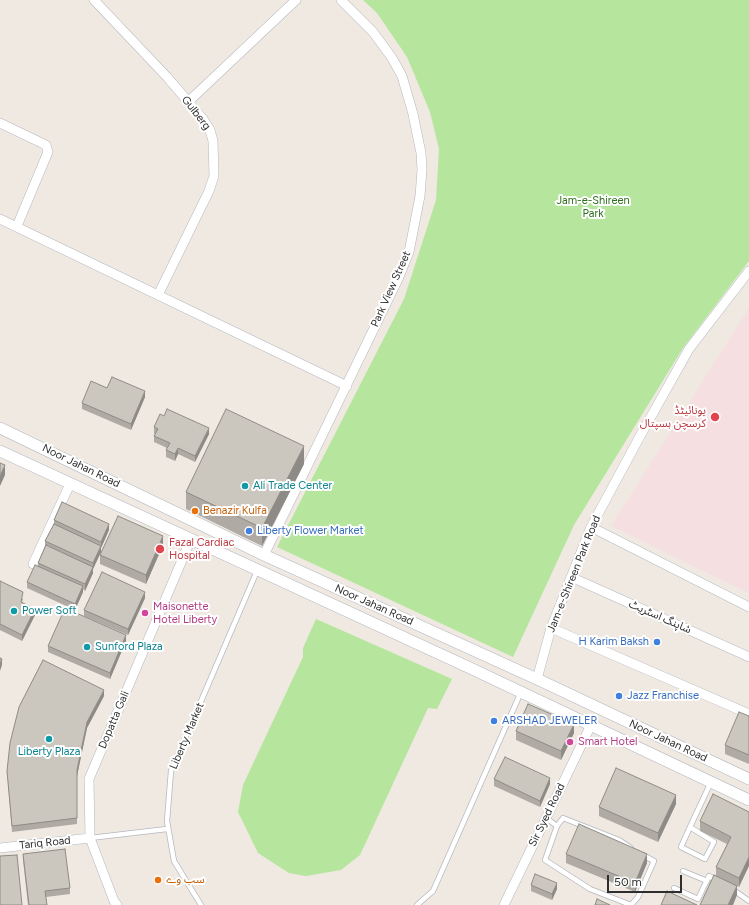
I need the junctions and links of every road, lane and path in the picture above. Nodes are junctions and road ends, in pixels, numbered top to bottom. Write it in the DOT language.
graph roads {
  1 [pos="94,0"];
  2 [pos="296,0"];
  3 [pos="341,0"];
  4 [pos="188,102"];
  5 [pos="0,122"];
  6 [pos="0,219"];
  7 [pos="17,226"];
  8 [pos="749,271"];
  9 [pos="158,294"];
  10 [pos="347,386"];
  11 [pos="0,428"];
  12 [pos="0,451"];
  13 [pos="70,484"];
  14 [pos="591,527"];
  15 [pos="191,539"];
  16 [pos="264,555"];
  17 [pos="33,564"];
  18 [pos="258,570"];
  19 [pos="571,577"];
  20 [pos="748,607"];
  21 [pos="551,628"];
  22 [pos="749,657"];
  23 [pos="537,679"];
  24 [pos="521,692"];
  25 [pos="749,714"];
  26 [pos="591,725"];
  27 [pos="749,779"];
  28 [pos="711,782"];
  29 [pos="749,800"];
  30 [pos="545,818"];
  31 [pos="557,826"];
  32 [pos="690,827"];
  33 [pos="167,829"];
  34 [pos="90,838"];
  35 [pos="0,848"];
  36 [pos="683,871"];
  37 [pos="707,881"];
  38 [pos="722,884"];
  39 [pos="728,887"];
  40 [pos="674,888"];
  41 [pos="749,901"];
  42 [pos="117,905"];
  43 [pos="201,905"];
  44 [pos="417,905"];
  45 [pos="504,905"];
  1 -- 4 [label="street, Gulberg"];
  2 -- 4 [label="street"];
  3 -- 10 [label="street, Park View Street"];
  4 -- 9 [label="street, Gulberg"];
  5 -- 7 [label="street"];
  6 -- 7 [label="street"];
  7 -- 9 [label="street"];
  8 -- 14 [label="street, Jam-e-Shireen Park Road"];
  9 -- 10 [label="street"];
  10 -- 16 [label="street, Park View Street"];
  11 -- 16 [label="street, Noor Jahan Road"];
  12 -- 13 [label="street, Noor Jahan Road"];
  13 -- 15 [label="street, Noor Jahan Road"];
  13 -- 17 [label="street"];
  14 -- 19 [label="street, Jam-e-Shireen Park Road"];
  14 -- 20 [label="street"];
  15 -- 18 [label="street, Noor Jahan Road"];
  15 -- 34 [label="street, Dopatta Gali"];
  16 -- 23 [label="street, Noor Jahan Road"];
  18 -- 24 [label="street, Noor Jahan Road"];
  18 -- 33 [label="lane, Liberty Market"];
  19 -- 21 [label="street, Jam-e-Shireen Park Road"];
  19 -- 22 [label="street, شاپنگ اسٹریٹ"];
  21 -- 23 [label="street, Jam-e-Shireen Park Road"];
  21 -- 25 [label="street"];
  23 -- 27 [label="street, Noor Jahan Road"];
  24 -- 26 [label="street, Noor Jahan Road"];
  24 -- 44 [label="lane"];
  26 -- 28 [label="street, Noor Jahan Road"];
  26 -- 30 [label="street, Sir Syed Road"];
  28 -- 29 [label="street, Noor Jahan Road"];
  28 -- 32 [label="lane"];
  30 -- 31 [label="lane"];
  30 -- 45 [label="street, Sir Syed Road"];
  31 -- 31 [label="lane"];
  32 -- 32 [label="lane"];
  33 -- 34 [label="lane"];
  33 -- 43 [label="lane, Liberty Market"];
  34 -- 35 [label="street, Tariq Road"];
  34 -- 42 [label="street, Dopatta Gali"];
  36 -- 37 [label="lane"];
  37 -- 38 [label="lane"];
  37 -- 40 [label="lane"];
  39 -- 41 [label="lane"];
}
